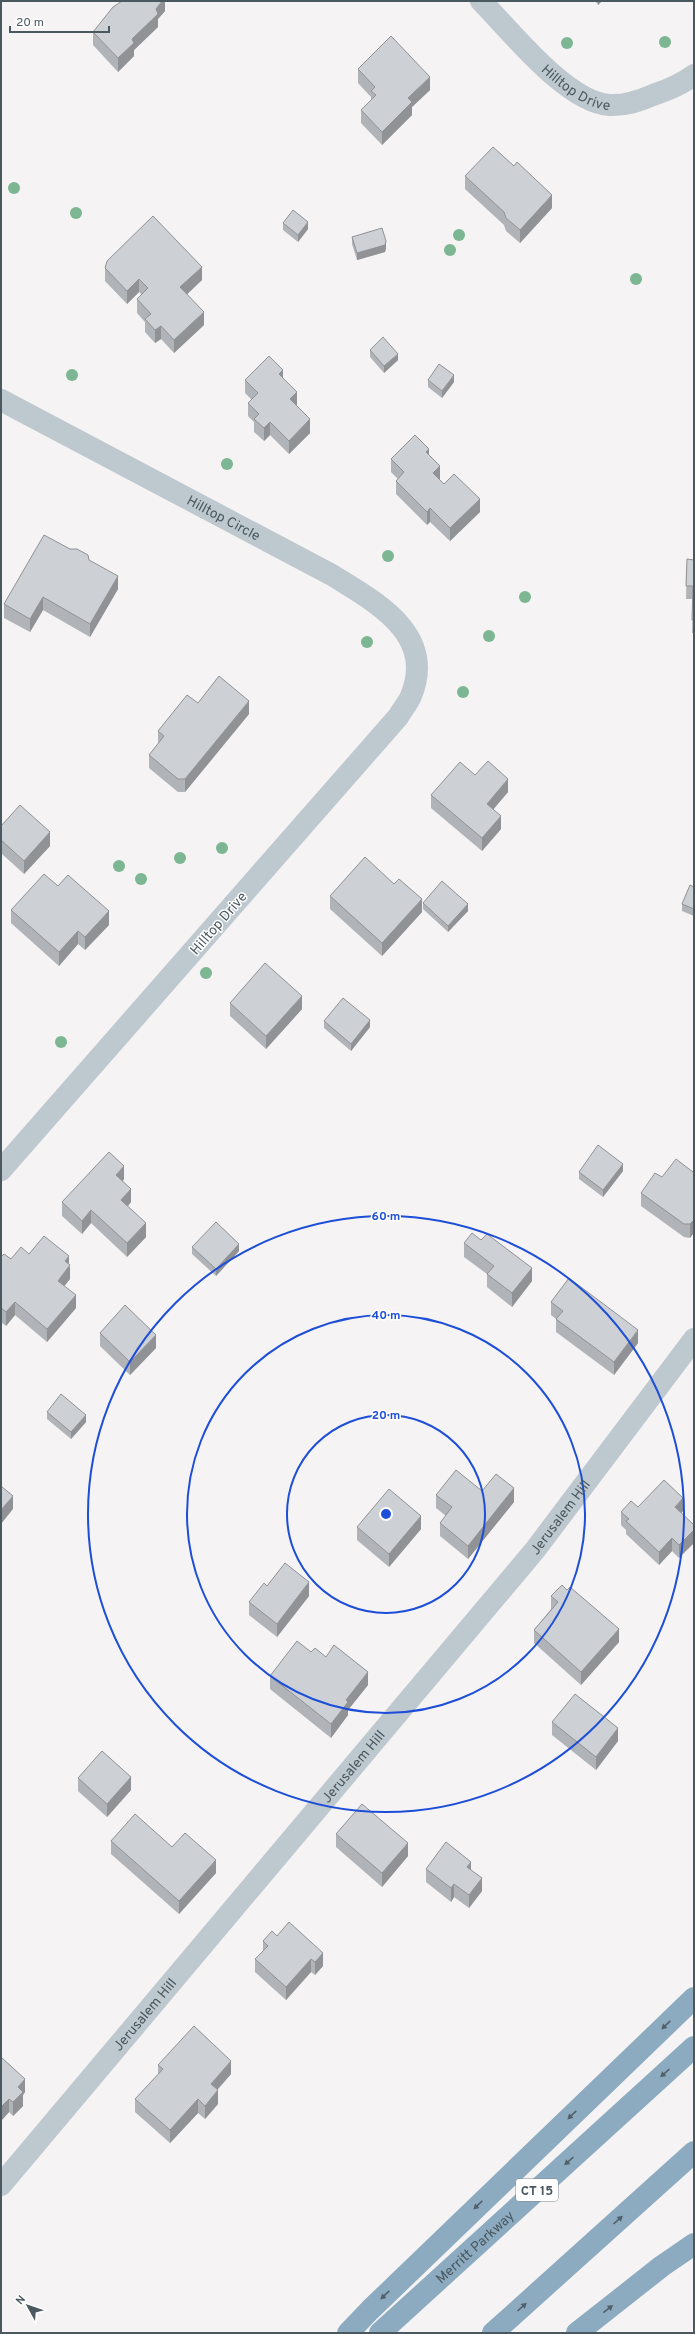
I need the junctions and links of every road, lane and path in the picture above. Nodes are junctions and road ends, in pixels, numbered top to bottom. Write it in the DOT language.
graph roads {
  1 [pos="481,1"];
  2 [pos="694,74"];
  3 [pos="1,400"];
  4 [pos="418,665"];
  5 [pos="1,1170"];
  6 [pos="694,1339"];
  7 [pos="694,1998"];
  8 [pos="694,2047"];
  9 [pos="694,2152"];
  10 [pos="1,2185"];
  11 [pos="694,2244"];
  12 [pos="348,2333"];
  13 [pos="380,2333"];
  14 [pos="493,2333"];
  15 [pos="577,2333"];
  1 -- 2 [label="street, Hilltop Drive"];
  3 -- 4 [label="street, Hilltop Circle"];
  4 -- 5 [label="street, Hilltop Drive"];
  6 -- 10 [label="street, Jerusalem Hill"];
  7 -- 12 [label="highway, one-way"];
  8 -- 13 [label="highway, Merritt Parkway / CT 15, one-way"];
  14 -- 9 [label="highway, one-way"];
  15 -- 11 [label="highway, one-way"];
}
